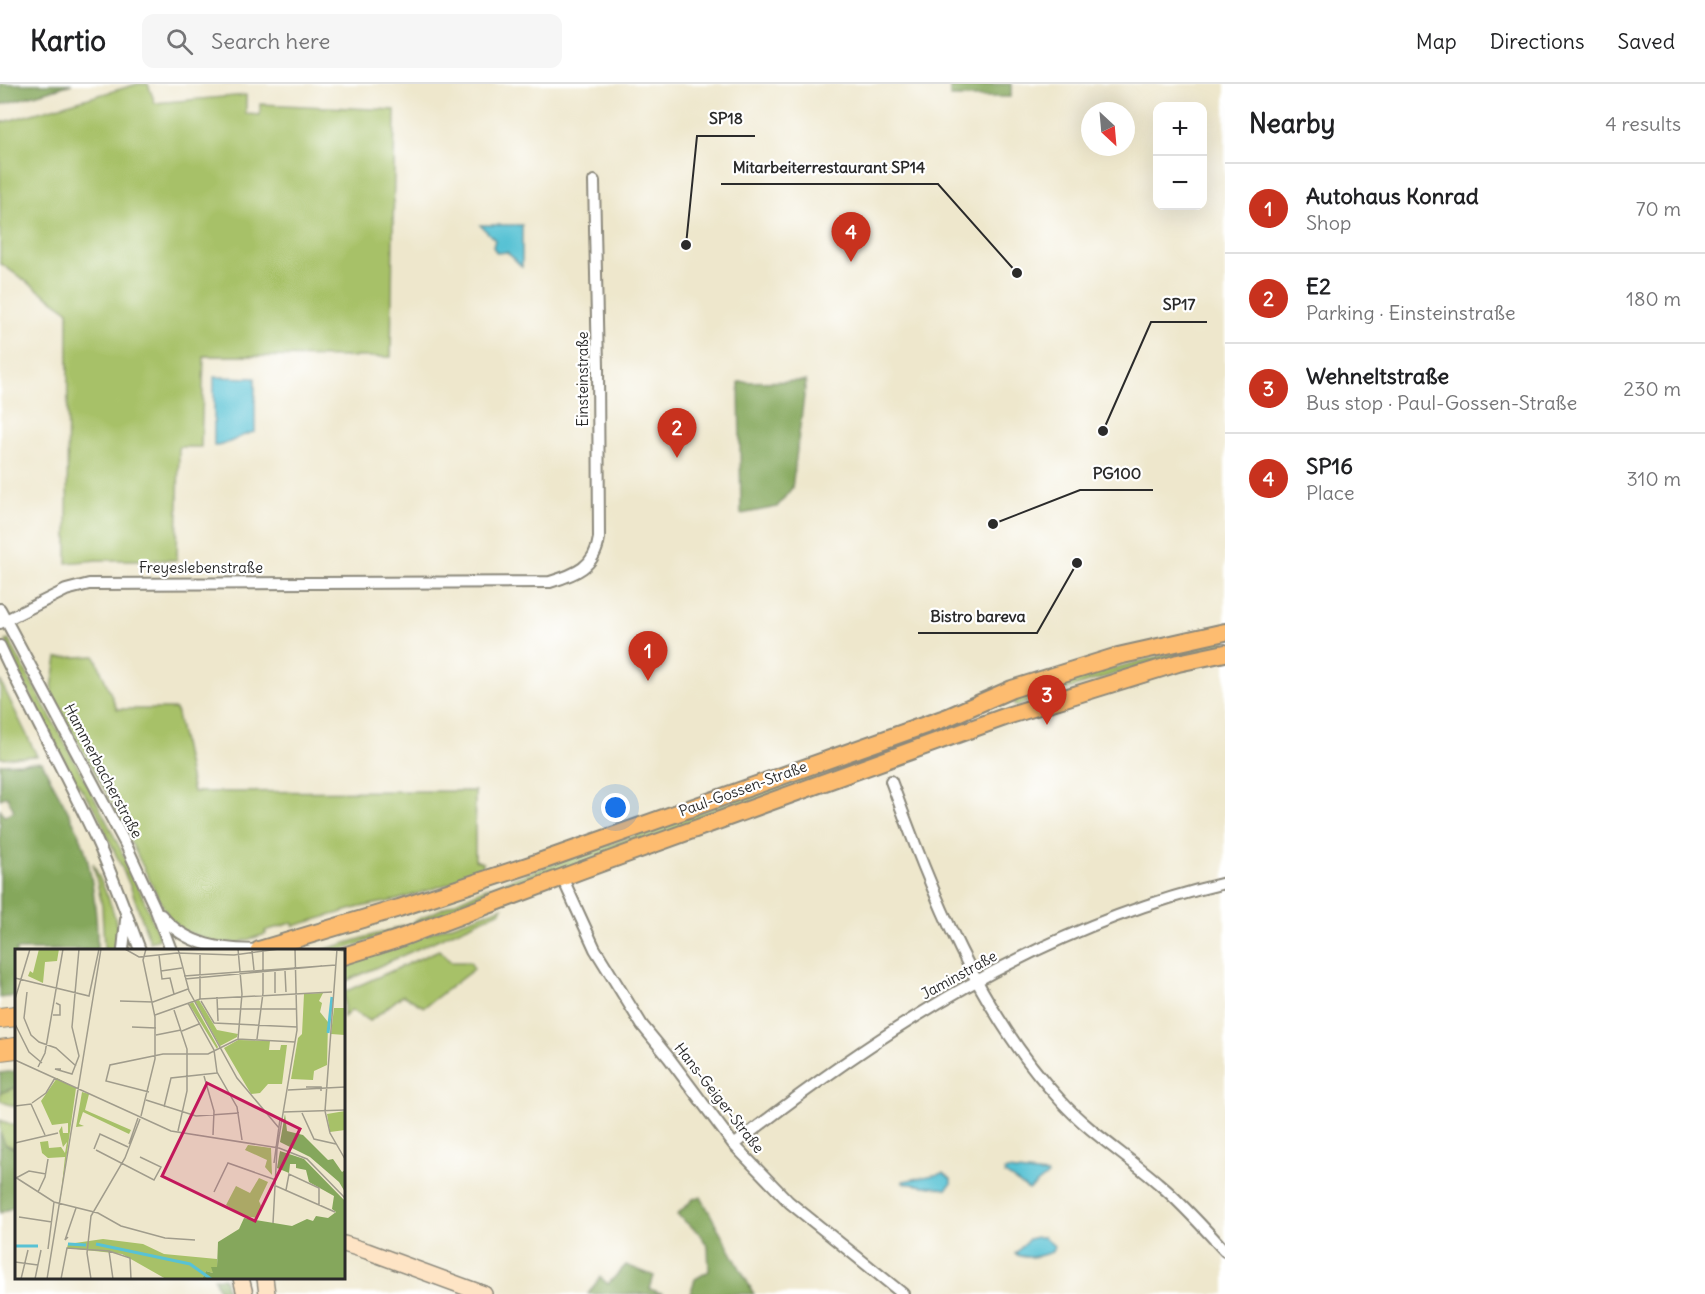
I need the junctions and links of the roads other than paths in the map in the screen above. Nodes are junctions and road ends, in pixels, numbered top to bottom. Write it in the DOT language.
graph roads {
  1 [pos="594,181"];
  2 [pos="581,569"];
  3 [pos="0,609"];
  4 [pos="3,622"];
  5 [pos="1225,632"];
  6 [pos="0,646"];
  7 [pos="1225,653"];
  8 [pos="1032,683"];
  9 [pos="1040,706"];
  10 [pos="891,781"];
  11 [pos="562,877"];
  12 [pos="1225,883"];
  13 [pos="124,908"];
  14 [pos="155,908"];
  15 [pos="123,949"];
  16 [pos="139,949"];
  17 [pos="170,949"];
  18 [pos="228,949"];
  19 [pos="263,949"];
  20 [pos="345,956"];
  21 [pos="977,982"];
  22 [pos="15,1016"];
  23 [pos="0,1018"];
  24 [pos="15,1048"];
  25 [pos="0,1050"];
  26 [pos="734,1145"];
  27 [pos="345,1239"];
  28 [pos="345,1244"];
  29 [pos="368,1251"];
  30 [pos="1225,1251"];
  31 [pos="241,1279"];
  32 [pos="245,1294"];
  33 [pos="484,1294"];
  34 [pos="903,1294"];
  1 -- 2 [label="street, Einsteinstraße"];
  2 -- 4 [label="street, Freyeslebenstraße"];
  3 -- 4 [label="street, Hammerbacherstraße"];
  4 -- 14 [label="street, Hammerbacherstraße"];
  5 -- 8 [label="main road, Paul-Gossen-Straße"];
  6 -- 13 [label="street"];
  7 -- 9 [label="main road, Paul-Gossen-Straße"];
  8 -- 9 [label="main road"];
  8 -- 19 [label="main road, Paul-Gossen-Straße"];
  9 -- 11 [label="main road, Paul-Gossen-Straße"];
  10 -- 21 [label="street"];
  11 -- 20 [label="main road, Paul-Gossen-Straße"];
  11 -- 26 [label="street, Hans-Geiger-Straße"];
  12 -- 21 [label="street, Jaminstraße"];
  13 -- 15 [label="street"];
  13 -- 16 [label="street"];
  14 -- 17 [label="street, Hammerbacherstraße"];
  14 -- 18 [label="street, Paul-Gossen-Straße"];
  21 -- 26 [label="street, Jaminstraße"];
  21 -- 30 [label="street"];
  22 -- 23 [label="highway"];
  24 -- 25 [label="highway"];
  26 -- 34 [label="street, Hans-Geiger-Straße"];
  27 -- 29 [label="street"];
  28 -- 29 [label="street"];
  29 -- 33 [label="street"];
  31 -- 32 [label="street"];
}
